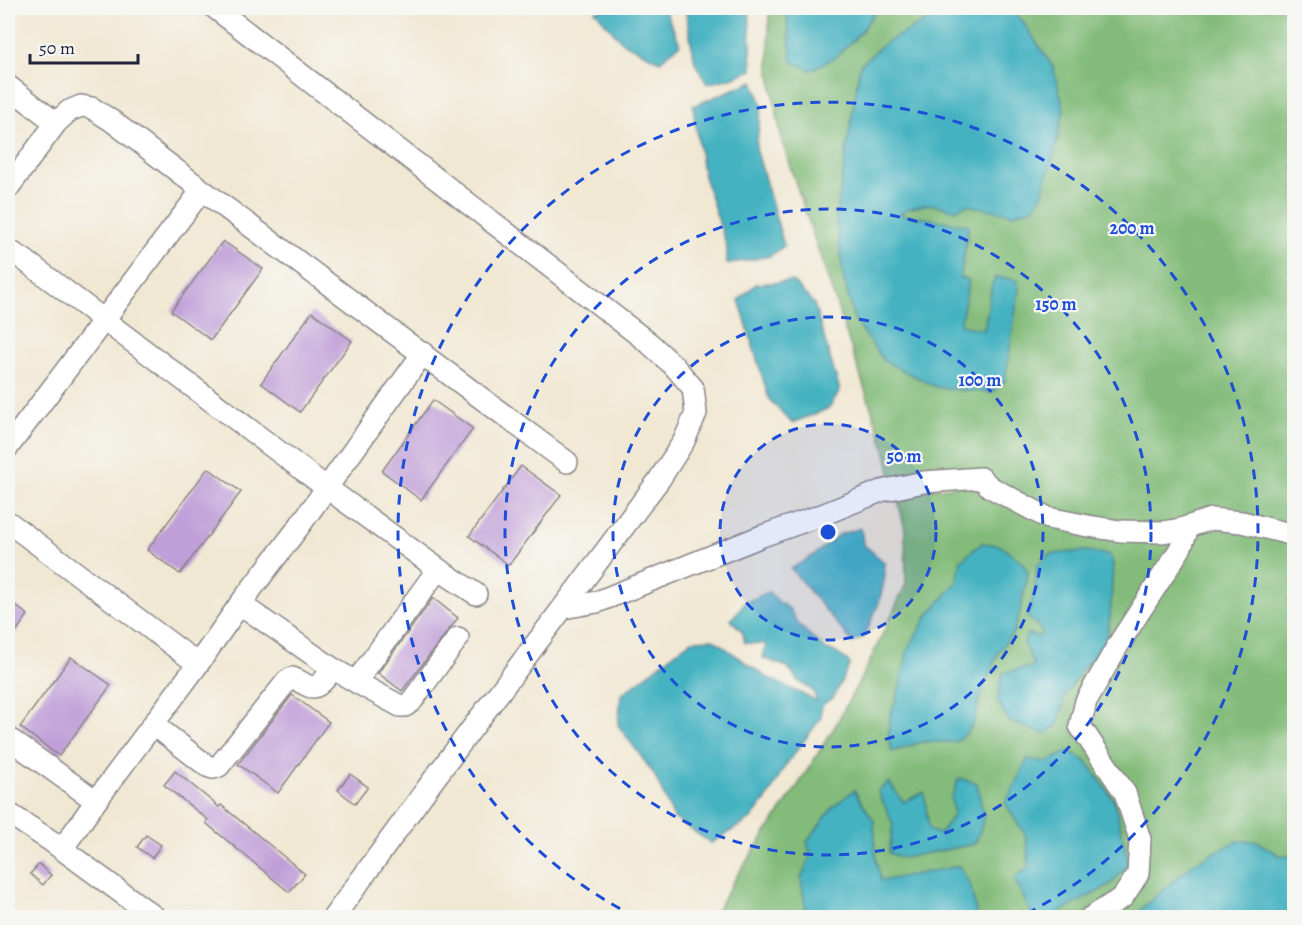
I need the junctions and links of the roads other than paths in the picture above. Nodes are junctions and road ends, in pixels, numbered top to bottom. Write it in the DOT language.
graph roads {
  1 [pos="215,8"];
  2 [pos="8,86"];
  3 [pos="56,123"];
  4 [pos="8,188"];
  5 [pos="201,190"];
  6 [pos="8,250"];
  7 [pos="104,320"];
  8 [pos="423,353"];
  9 [pos="8,447"];
  10 [pos="567,462"];
  11 [pos="327,488"];
  12 [pos="8,522"];
  13 [pos="1182,529"];
  14 [pos="1294,536"];
  15 [pos="438,569"];
  16 [pos="476,594"];
  17 [pos="240,604"];
  18 [pos="563,608"];
  19 [pos="458,638"];
  20 [pos="198,664"];
  21 [pos="333,669"];
  22 [pos="356,682"];
  23 [pos="153,724"];
  24 [pos="8,738"];
  25 [pos="96,801"];
  26 [pos="8,813"];
  27 [pos="62,849"];
  28 [pos="156,918"];
  29 [pos="333,918"];
  30 [pos="1090,918"];
  1 -- 18 [label="street"];
  2 -- 3 [label="street"];
  3 -- 4 [label="street"];
  3 -- 5 [label="street"];
  5 -- 7 [label="street"];
  5 -- 8 [label="street"];
  6 -- 7 [label="street"];
  7 -- 9 [label="street"];
  7 -- 11 [label="street"];
  8 -- 10 [label="street"];
  8 -- 11 [label="street"];
  11 -- 15 [label="street"];
  11 -- 17 [label="street"];
  12 -- 20 [label="street"];
  13 -- 14 [label="street"];
  13 -- 18 [label="street"];
  13 -- 30 [label="street"];
  15 -- 16 [label="street"];
  15 -- 22 [label="street"];
  17 -- 20 [label="street"];
  17 -- 21 [label="street"];
  18 -- 29 [label="street"];
  19 -- 22 [label="street"];
  20 -- 23 [label="street"];
  21 -- 22 [label="street"];
  21 -- 23 [label="street"];
  23 -- 25 [label="street"];
  24 -- 25 [label="street"];
  25 -- 27 [label="street"];
  26 -- 27 [label="street"];
  27 -- 28 [label="street"];
}
